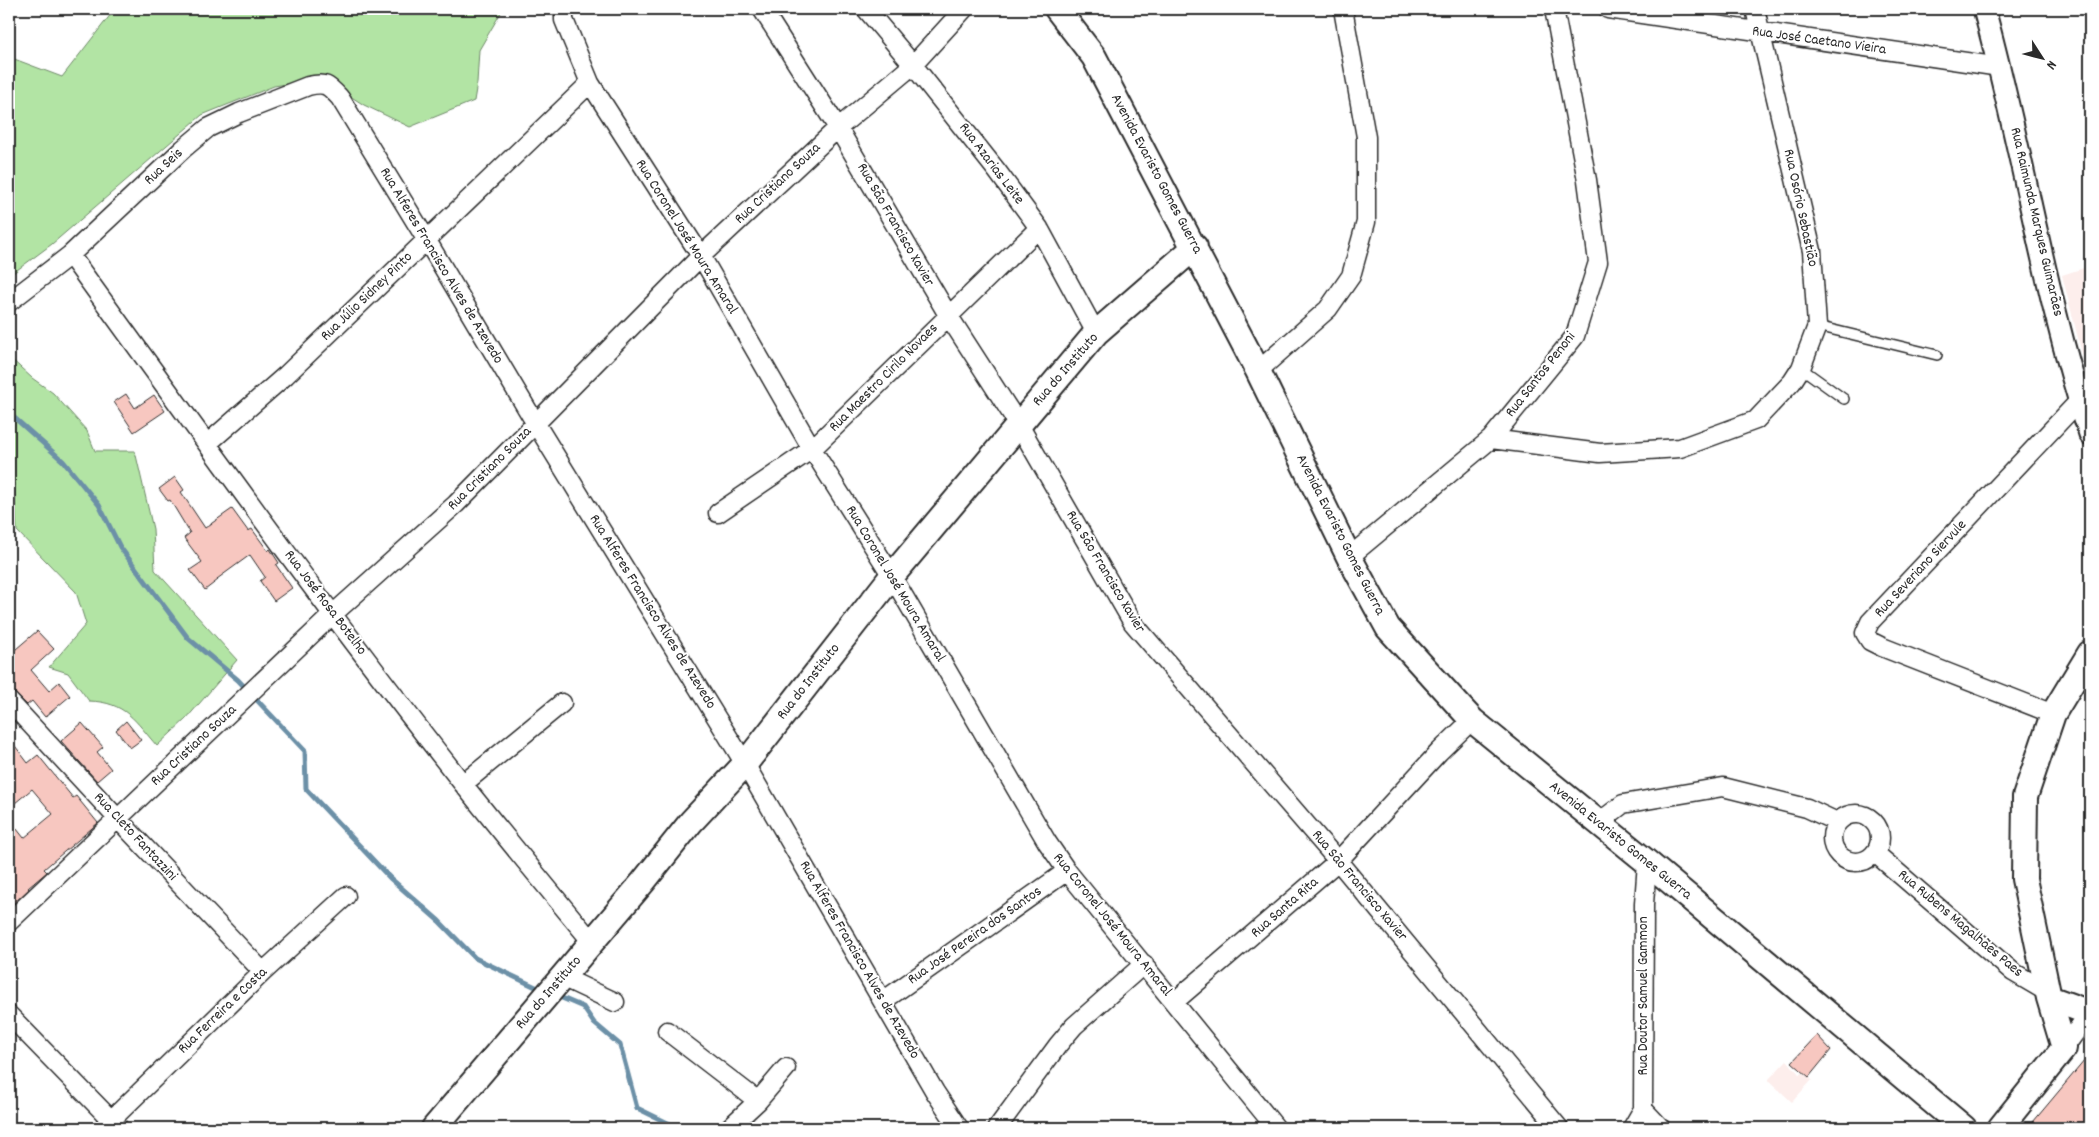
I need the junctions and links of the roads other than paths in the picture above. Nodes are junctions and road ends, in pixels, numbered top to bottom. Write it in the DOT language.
graph roads {
  1 [pos="564,9"];
  2 [pos="762,9"];
  3 [pos="866,9"];
  4 [pos="964,9"];
  5 [pos="1057,9"];
  6 [pos="1344,9"];
  7 [pos="1554,9"];
  8 [pos="1608,9"];
  9 [pos="1755,9"];
  10 [pos="1984,9"];
  11 [pos="1762,33"];
  12 [pos="914,65"];
  13 [pos="2000,67"];
  14 [pos="590,83"];
  15 [pos="340,98"];
  16 [pos="838,128"];
  17 [pos="1039,228"];
  18 [pos="426,239"];
  19 [pos="1195,247"];
  20 [pos="70,255"];
  21 [pos="701,256"];
  22 [pos="9,302"];
  23 [pos="948,315"];
  24 [pos="1817,326"];
  25 [pos="1096,333"];
  26 [pos="1937,355"];
  27 [pos="1801,368"];
  28 [pos="1258,371"];
  29 [pos="1844,399"];
  30 [pos="2079,402"];
  31 [pos="536,424"];
  32 [pos="1019,426"];
  33 [pos="2090,434"];
  34 [pos="1491,439"];
  35 [pos="207,444"];
  36 [pos="812,449"];
  37 [pos="718,513"];
  38 [pos="1348,557"];
  39 [pos="892,576"];
  40 [pos="333,614"];
  41 [pos="2090,653"];
  42 [pos="9,701"];
  43 [pos="562,703"];
  44 [pos="2053,714"];
  45 [pos="1472,720"];
  46 [pos="745,764"];
  47 [pos="463,784"];
  48 [pos="117,818"];
  49 [pos="1837,822"];
  50 [pos="1598,823"];
  51 [pos="1875,853"];
  52 [pos="1338,861"];
  53 [pos="1647,862"];
  54 [pos="1067,871"];
  55 [pos="346,896"];
  56 [pos="9,922"];
  57 [pos="592,942"];
  58 [pos="1144,964"];
  59 [pos="263,972"];
  60 [pos="562,977"];
  61 [pos="2048,995"];
  62 [pos="883,1001"];
  63 [pos="615,1002"];
  64 [pos="1174,1002"];
  65 [pos="2090,1012"];
  66 [pos="9,1015"];
  67 [pos="667,1031"];
  68 [pos="2064,1048"];
  69 [pos="786,1068"];
  70 [pos="2041,1078"];
  71 [pos="758,1101"];
  72 [pos="1643,1109"];
  73 [pos="111,1125"];
  74 [pos="441,1127"];
  75 [pos="729,1128"];
  76 [pos="959,1128"];
  77 [pos="997,1128"];
  78 [pos="1276,1128"];
  79 [pos="1559,1128"];
  80 [pos="1632,1128"];
  81 [pos="1661,1128"];
  82 [pos="1964,1128"];
  83 [pos="2000,1128"];
  1 -- 14 [label="street, Rua Coronel José Moura Amaral"];
  2 -- 16 [label="street, Rua São Francisco Xavier"];
  3 -- 12 [label="street, Rua Azarias Leite"];
  4 -- 12 [label="street, Rua Cristiano Souza"];
  5 -- 19 [label="main road, Avenida Evaristo Gomes Guerra"];
  6 -- 28 [label="street"];
  7 -- 34 [label="street, Rua Santos Penoni"];
  8 -- 11 [label="street, Rua José Caetano Vieira"];
  9 -- 11 [label="street, Rua Osório Sebastião"];
  10 -- 13 [label="street, Rua Raimunda Marques Guimarães"];
  11 -- 13 [label="street, Rua José Caetano Vieira"];
  11 -- 24 [label="street, Rua Osório Sebastião"];
  12 -- 16 [label="street, Rua Cristiano Souza"];
  12 -- 17 [label="street, Rua Azarias Leite"];
  13 -- 30 [label="street, Rua Raimunda Marques Guimarães"];
  14 -- 18 [label="street, Rua Júlio Sidney Pinto"];
  14 -- 21 [label="street, Rua Coronel José Moura Amaral"];
  15 -- 18 [label="street, Rua Alferes Francisco Alves de Azevedo"];
  15 -- 20 [label="street, Rua Seis"];
  16 -- 21 [label="street, Rua Cristiano Souza"];
  16 -- 23 [label="street, Rua São Francisco Xavier"];
  17 -- 23 [label="street, Rua Maestro Cirilo Novaes"];
  17 -- 25 [label="street, Rua Azarias Leite"];
  18 -- 31 [label="street, Rua Alferes Francisco Alves de Azevedo"];
  18 -- 35 [label="street, Rua Júlio Sidney Pinto"];
  19 -- 25 [label="main road, Rua do Instituto"];
  19 -- 28 [label="main road, Avenida Evaristo Gomes Guerra"];
  20 -- 22 [label="street, Rua Seis"];
  20 -- 35 [label="street, Rua José Rosa Botelho"];
  21 -- 31 [label="street, Rua Cristiano Souza"];
  21 -- 36 [label="street, Rua Coronel José Moura Amaral"];
  23 -- 32 [label="street, Rua São Francisco Xavier"];
  23 -- 36 [label="street, Rua Maestro Cirilo Novaes"];
  24 -- 26 [label="lane"];
  24 -- 27 [label="street, Rua Osório Sebastião"];
  25 -- 32 [label="main road, Rua do Instituto"];
  27 -- 29 [label="lane"];
  27 -- 34 [label="street, Rua Osório Sebastião"];
  28 -- 38 [label="main road, Avenida Evaristo Gomes Guerra"];
  30 -- 33 [label="street, Rua Raimunda Marques Guimarães"];
  30 -- 44 [label="street, Rua Severiano Siervule"];
  31 -- 40 [label="street, Rua Cristiano Souza"];
  31 -- 46 [label="street, Rua Alferes Francisco Alves de Azevedo"];
  32 -- 39 [label="main road, Rua do Instituto"];
  32 -- 52 [label="street, Rua São Francisco Xavier"];
  34 -- 38 [label="street, Rua Santos Penoni"];
  35 -- 40 [label="street, Rua José Rosa Botelho"];
  36 -- 37 [label="street, Rua Maestro Cirilo Novaes"];
  36 -- 39 [label="street, Rua Coronel José Moura Amaral"];
  38 -- 45 [label="main road, Avenida Evaristo Gomes Guerra"];
  39 -- 46 [label="main road, Rua do Instituto"];
  39 -- 54 [label="street, Rua Coronel José Moura Amaral"];
  40 -- 47 [label="street, Rua José Rosa Botelho"];
  40 -- 48 [label="street, Rua Cristiano Souza"];
  41 -- 44 [label="main road"];
  42 -- 48 [label="street, Rua Cleto Fantazzini"];
  43 -- 47 [label="street"];
  44 -- 61 [label="main road"];
  45 -- 50 [label="main road, Avenida Evaristo Gomes Guerra"];
  45 -- 52 [label="street, Rua Santa Rita"];
  46 -- 57 [label="main road, Rua do Instituto"];
  46 -- 62 [label="street, Rua Alferes Francisco Alves de Azevedo"];
  47 -- 57 [label="street, Rua José Rosa Botelho"];
  48 -- 56 [label="street, Rua Cristiano Souza"];
  48 -- 59 [label="street, Rua Cleto Fantazzini"];
  49 -- 50 [label="street"];
  49 -- 51 [label="street"];
  49 -- 51 [label="street"];
  50 -- 53 [label="main road, Avenida Evaristo Gomes Guerra"];
  51 -- 61 [label="street, Rua Rubens Magalhães Paes"];
  52 -- 64 [label="street, Rua Santa Rita"];
  52 -- 79 [label="street, Rua São Francisco Xavier"];
  53 -- 72 [label="street, Rua Doutor Samuel Gammon"];
  53 -- 82 [label="main road, Avenida Evaristo Gomes Guerra"];
  54 -- 58 [label="street, Rua Coronel José Moura Amaral"];
  54 -- 62 [label="street, Rua José Pereira dos Santos"];
  55 -- 59 [label="street, Rua Ferreira e Costa"];
  57 -- 60 [label="main road, Rua do Instituto"];
  58 -- 64 [label="street, Rua Coronel José Moura Amaral"];
  58 -- 77 [label="street"];
  59 -- 73 [label="street, Rua Ferreira e Costa"];
  60 -- 63 [label="street"];
  60 -- 74 [label="main road, Rua do Instituto"];
  61 -- 65 [label="main road"];
  61 -- 68 [label="main road"];
  61 -- 70 [label="main road"];
  62 -- 76 [label="street, Rua Alferes Francisco Alves de Azevedo"];
  64 -- 78 [label="street, Rua Coronel José Moura Amaral"];
  65 -- 68 [label="street"];
  66 -- 73 [label="street"];
  67 -- 71 [label="street"];
  68 -- 70 [label="main road"];
  69 -- 71 [label="street"];
  70 -- 83 [label="main road"];
  71 -- 75 [label="street"];
  72 -- 80 [label="street, Rua Doutor Samuel Gammon"];
  72 -- 81 [label="street"];
}
